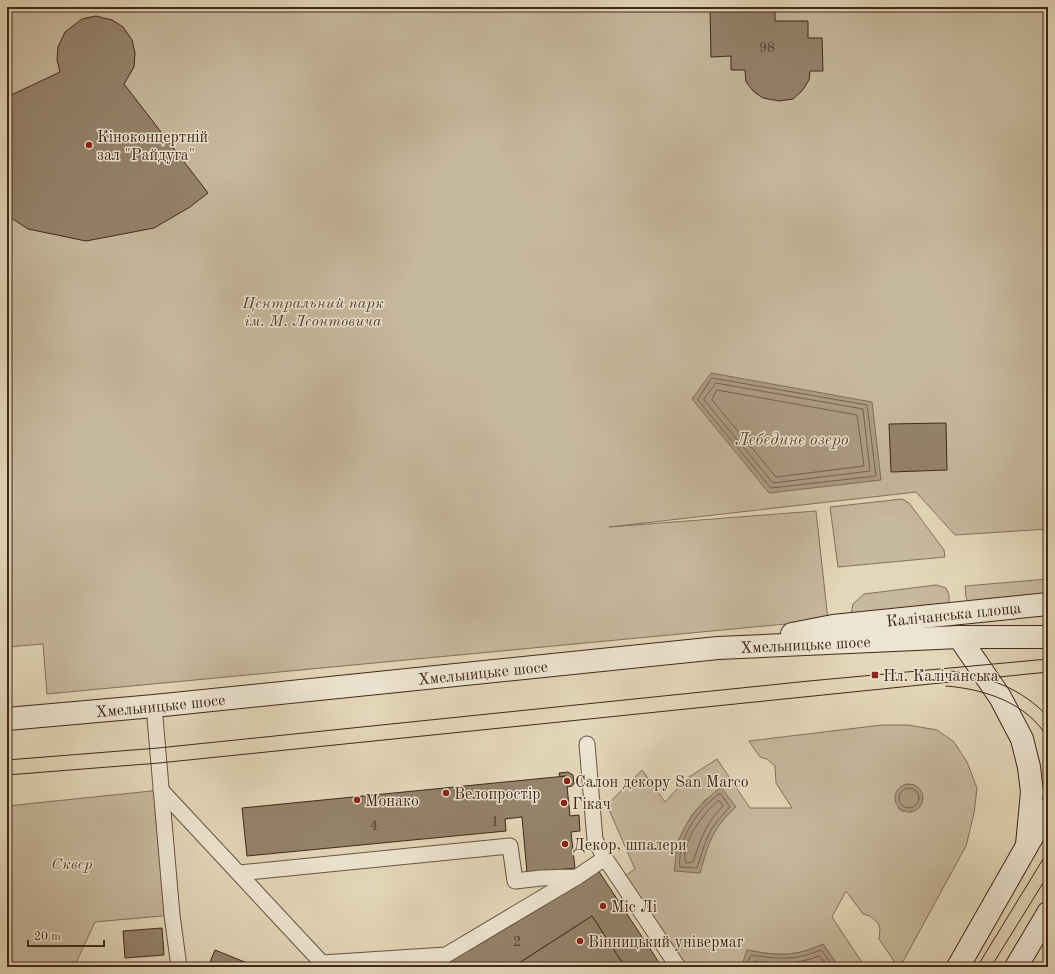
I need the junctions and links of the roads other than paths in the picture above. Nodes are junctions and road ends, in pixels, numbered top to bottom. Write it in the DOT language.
graph roads {
  1 [pos="1048,604"];
  2 [pos="959,637"];
  3 [pos="1048,637"];
  4 [pos="718,648"];
  5 [pos="154,706"];
  6 [pos="7,719"];
  7 [pos="587,744"];
  8 [pos="161,790"];
  9 [pos="1048,809"];
  10 [pos="1027,845"];
  11 [pos="605,858"];
  12 [pos="239,873"];
  13 [pos="577,877"];
  14 [pos="1048,914"];
  15 [pos="179,967"];
  16 [pos="678,967"];
  17 [pos="958,967"];
  18 [pos="1016,967"];
  1 -- 4 [label="main road, Калічанська площа"];
  2 -- 3 [label="main road, Калічанська площа"];
  2 -- 4 [label="main road, Хмельницьке шосе"];
  2 -- 10 [label="main road, Калічанська площа"];
  4 -- 5 [label="main road, Хмельницьке шосе"];
  5 -- 6 [label="main road, Хмельницьке шосе"];
  5 -- 8 [label="lane"];
  7 -- 11 [label="lane"];
  8 -- 12 [label="lane"];
  8 -- 15 [label="lane"];
  9 -- 10 [label="main road"];
  10 -- 17 [label="main road"];
  11 -- 13 [label="lane"];
  11 -- 16 [label="lane"];
  12 -- 13 [label="lane"];
  12 -- 13 [label="lane"];
  14 -- 18 [label="main road"];
}
